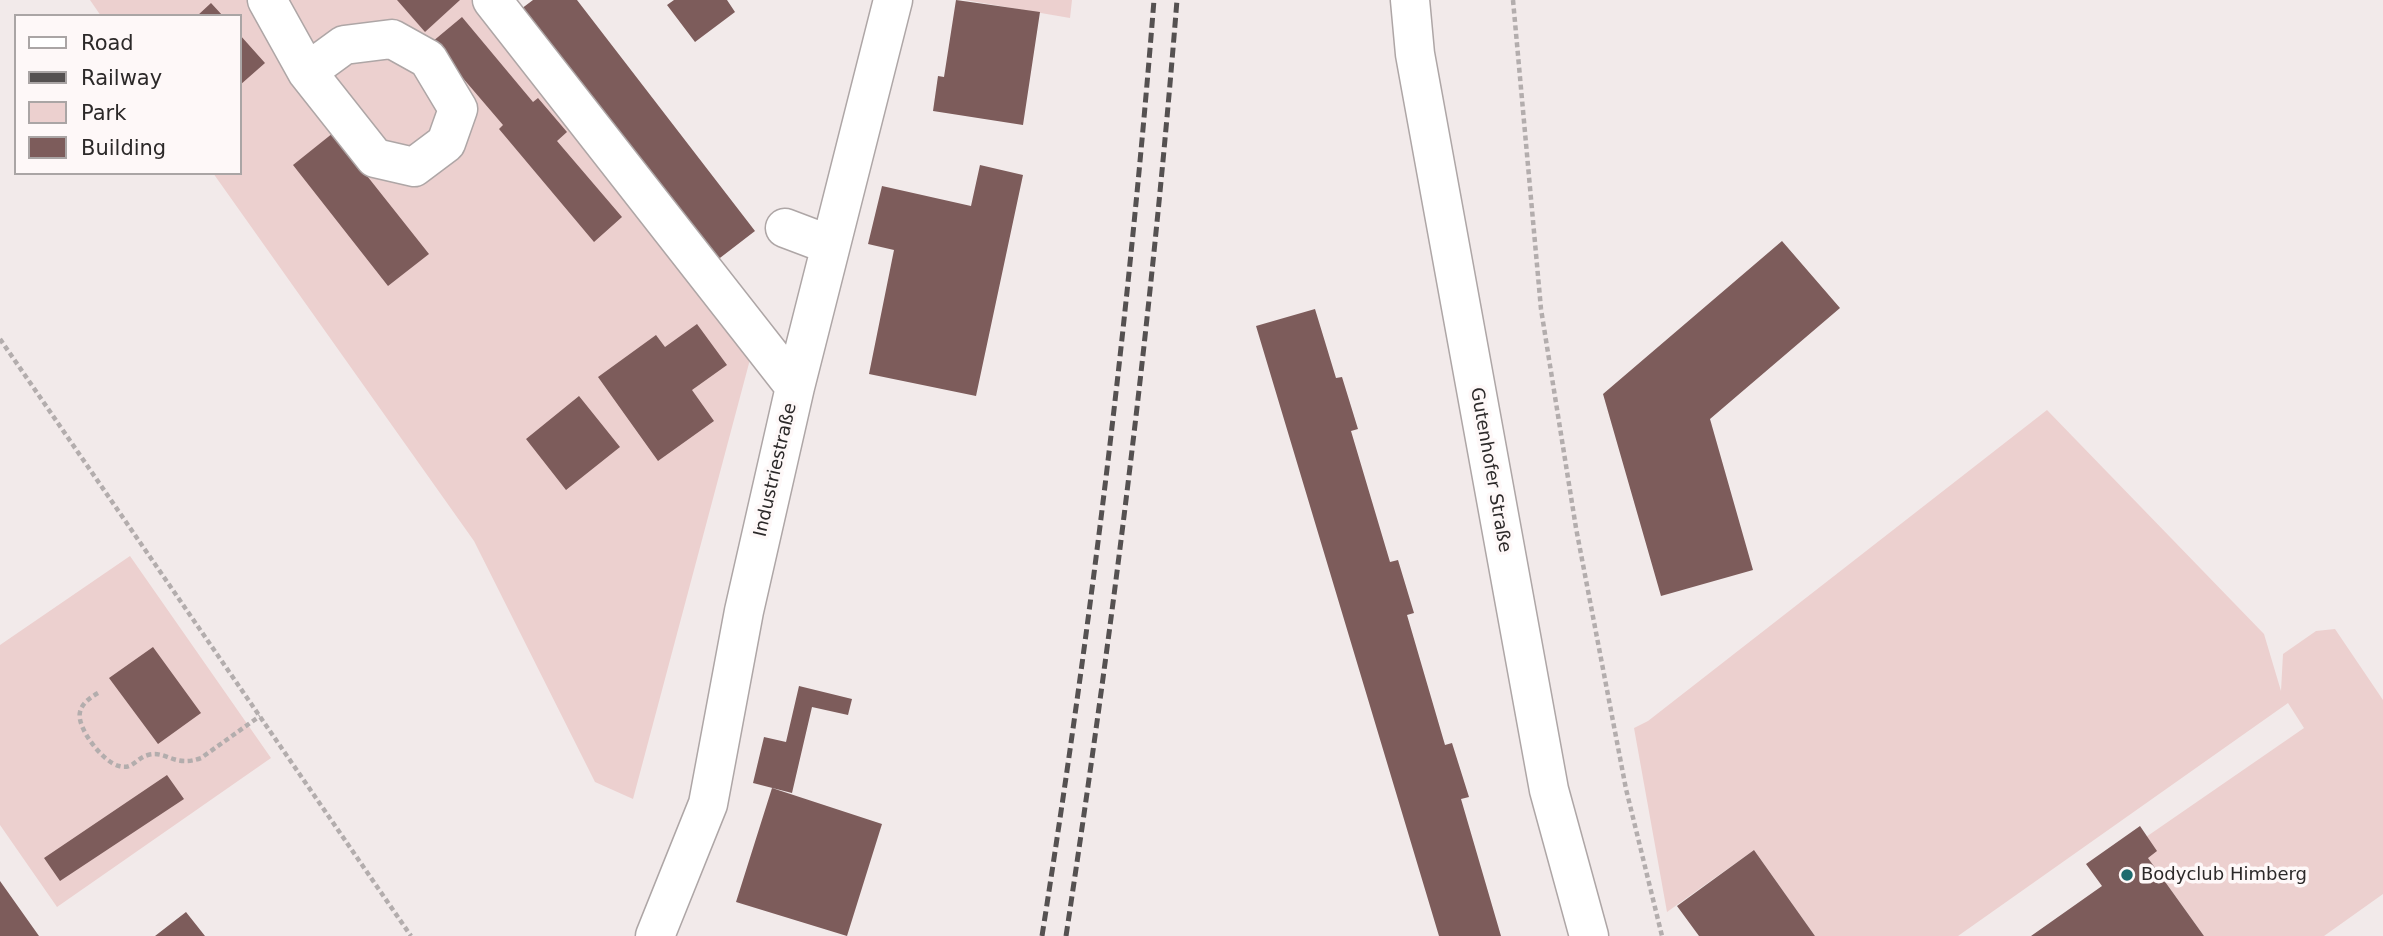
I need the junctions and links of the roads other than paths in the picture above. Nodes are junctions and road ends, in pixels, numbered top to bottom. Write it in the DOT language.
graph roads {
  1 [pos="267,0"];
  2 [pos="492,0"];
  3 [pos="893,0"];
  4 [pos="1410,0"];
  5 [pos="307,72"];
  6 [pos="785,228"];
  7 [pos="830,246"];
  8 [pos="795,387"];
  9 [pos="655,936"];
  10 [pos="1589,936"];
  1 -- 5 [label="street"];
  2 -- 8 [label="street"];
  3 -- 7 [label="street, Industriestraße"];
  4 -- 10 [label="street, Gutenhofer Straße"];
  6 -- 7 [label="street"];
  7 -- 8 [label="street, Industriestraße"];
  8 -- 9 [label="street, Industriestraße"];
}
